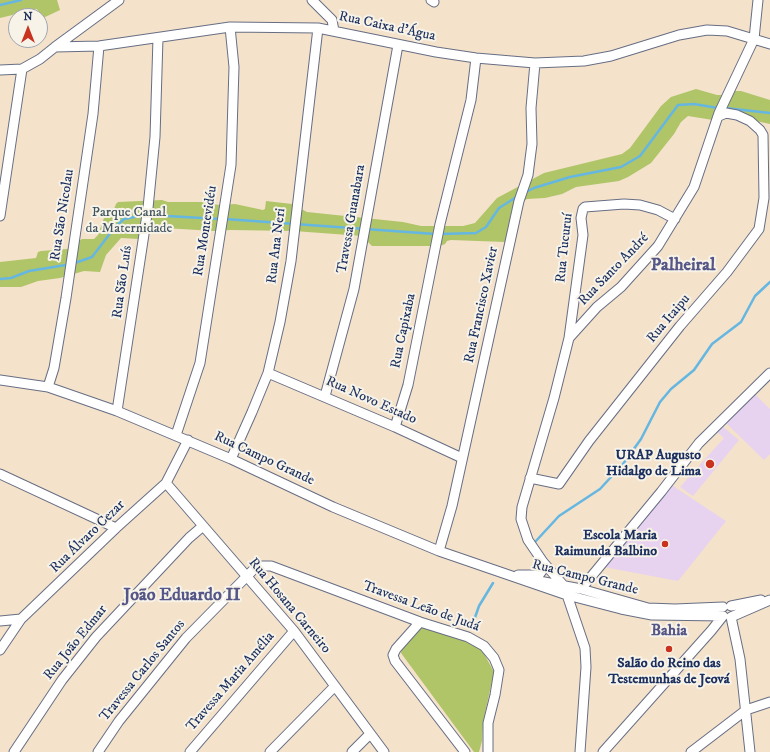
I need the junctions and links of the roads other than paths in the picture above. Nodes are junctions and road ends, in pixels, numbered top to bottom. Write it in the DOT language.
graph roads {
  1 [pos="119,0"];
  2 [pos="312,0"];
  3 [pos="758,0"];
  4 [pos="230,27"];
  5 [pos="318,28"];
  6 [pos="334,31"];
  7 [pos="158,38"];
  8 [pos="754,39"];
  9 [pos="770,44"];
  10 [pos="398,45"];
  11 [pos="99,46"];
  12 [pos="55,47"];
  13 [pos="476,58"];
  14 [pos="535,63"];
  15 [pos="22,69"];
  16 [pos="0,70"];
  17 [pos="719,114"];
  18 [pos="0,216"];
  19 [pos="675,219"];
  20 [pos="569,338"];
  21 [pos="268,372"];
  22 [pos="770,373"];
  23 [pos="0,380"];
  24 [pos="48,387"];
  25 [pos="325,396"];
  26 [pos="117,411"];
  27 [pos="395,427"];
  28 [pos="176,435"];
  29 [pos="188,440"];
  30 [pos="462,458"];
  31 [pos="230,459"];
  32 [pos="0,474"];
  33 [pos="530,478"];
  34 [pos="166,483"];
  35 [pos="203,526"];
  36 [pos="116,528"];
  37 [pos="439,551"];
  38 [pos="543,562"];
  39 [pos="512,575"];
  40 [pos="247,577"];
  41 [pos="564,586"];
  42 [pos="581,589"];
  43 [pos="567,595"];
  44 [pos="770,599"];
  45 [pos="727,611"];
  46 [pos="21,619"];
  47 [pos="0,621"];
  48 [pos="420,622"];
  49 [pos="294,631"];
  50 [pos="0,650"];
  51 [pos="334,687"];
  52 [pos="770,702"];
  53 [pos="746,710"];
  54 [pos="370,734"];
  55 [pos="14,752"];
  56 [pos="98,752"];
  57 [pos="190,752"];
  58 [pos="270,752"];
  59 [pos="352,752"];
  60 [pos="384,752"];
  61 [pos="465,752"];
  62 [pos="488,752"];
  63 [pos="580,752"];
  64 [pos="603,752"];
  65 [pos="691,752"];
  66 [pos="750,752"];
  1 -- 12 [label="street"];
  2 -- 6 [label="street"];
  3 -- 8 [label="street, Rua Santo André"];
  4 -- 5 [label="street, Rua Caixa d'Água"];
  4 -- 7 [label="street, Rua Caixa d'Água"];
  4 -- 28 [label="street, Rua Montevidéu"];
  5 -- 6 [label="street, Rua Caixa d'Água"];
  5 -- 21 [label="street, Rua Ana Neri"];
  6 -- 10 [label="street, Rua Caixa d'Água"];
  7 -- 11 [label="street, Rua Caixa d'Água"];
  7 -- 26 [label="street, Rua São Luís"];
  8 -- 9 [label="street, Rua Caixa d'Água"];
  8 -- 14 [label="street, Rua Caixa d'Água"];
  8 -- 17 [label="street, Rua Santo André"];
  10 -- 13 [label="street, Rua Caixa d'Água"];
  10 -- 25 [label="street, Travessa Guanabara"];
  11 -- 12 [label="street, Rua Caixa d'Água"];
  11 -- 24 [label="street, Rua São Nicolau"];
  12 -- 15 [label="street"];
  13 -- 14 [label="street, Rua Caixa d'Água"];
  13 -- 27 [label="street, Rua Capixaba"];
  14 -- 30 [label="street, Rua Francisco Xavier"];
  15 -- 16 [label="street"];
  15 -- 18 [label="street"];
  17 -- 19 [label="street, Rua Santo André"];
  17 -- 33 [label="street, Rua Itaipu"];
  19 -- 20 [label="street, Rua Santo André"];
  19 -- 20 [label="street, Rua Tucuruí"];
  20 -- 33 [label="street, Rua Santo André"];
  21 -- 25 [label="street, Rua Novo Estado"];
  21 -- 31 [label="street, Rua Ana Neri"];
  22 -- 42 [label="street"];
  23 -- 24 [label="street, Rua Campo Grande"];
  24 -- 26 [label="street, Rua Campo Grande"];
  25 -- 27 [label="street, Rua Novo Estado"];
  26 -- 28 [label="street, Rua Campo Grande"];
  27 -- 30 [label="street, Rua Novo Estado"];
  28 -- 29 [label="street, Rua Campo Grande"];
  29 -- 31 [label="street, Rua Campo Grande"];
  29 -- 34 [label="street, Rua Álvaro Cezar"];
  30 -- 37 [label="street, Rua Francisco Xavier"];
  31 -- 37 [label="street, Rua Campo Grande"];
  32 -- 36 [label="street"];
  33 -- 38 [label="street, Rua Santo André"];
  34 -- 35 [label="street, Rua Hosana Carneiro"];
  34 -- 36 [label="street, Rua Álvaro Cezar"];
  35 -- 40 [label="street, Rua Hosana Carneiro"];
  35 -- 55 [label="street, Rua João Edmar"];
  36 -- 46 [label="street, Rua Álvaro Cezar"];
  37 -- 39 [label="street, Rua Campo Grande"];
  38 -- 39 [label="street"];
  38 -- 41 [label="street, Rua Santo André"];
  39 -- 41 [label="street, Rua Campo Grande"];
  39 -- 43 [label="street, Rua Campo Grande"];
  40 -- 48 [label="street, Travessa Leão de Judá"];
  40 -- 49 [label="street, Rua Hosana Carneiro"];
  40 -- 56 [label="street, Travessa Carlos Santos"];
  41 -- 42 [label="street, Rua Campo Grande"];
  41 -- 43 [label="street"];
  42 -- 45 [label="street, Rua Campo Grande"];
  43 -- 45 [label="street, Rua Campo Grande"];
  43 -- 63 [label="street"];
  44 -- 45 [label="street, Rua Campo Grande"];
  45 -- 53 [label="street"];
  45 -- 64 [label="street"];
  46 -- 47 [label="street"];
  46 -- 50 [label="street, Rua Álvaro Cezar"];
  48 -- 61 [label="street"];
  48 -- 62 [label="street, Travessa Leão de Judá"];
  49 -- 51 [label="street, Rua Hosana Carneiro"];
  49 -- 57 [label="street, Travessa Maria Amélia"];
  51 -- 54 [label="street, Rua Hosana Carneiro"];
  51 -- 58 [label="street"];
  52 -- 53 [label="street"];
  53 -- 65 [label="street"];
  53 -- 66 [label="street"];
  54 -- 59 [label="street"];
  54 -- 60 [label="street, Rua Hosana Carneiro"];
}
